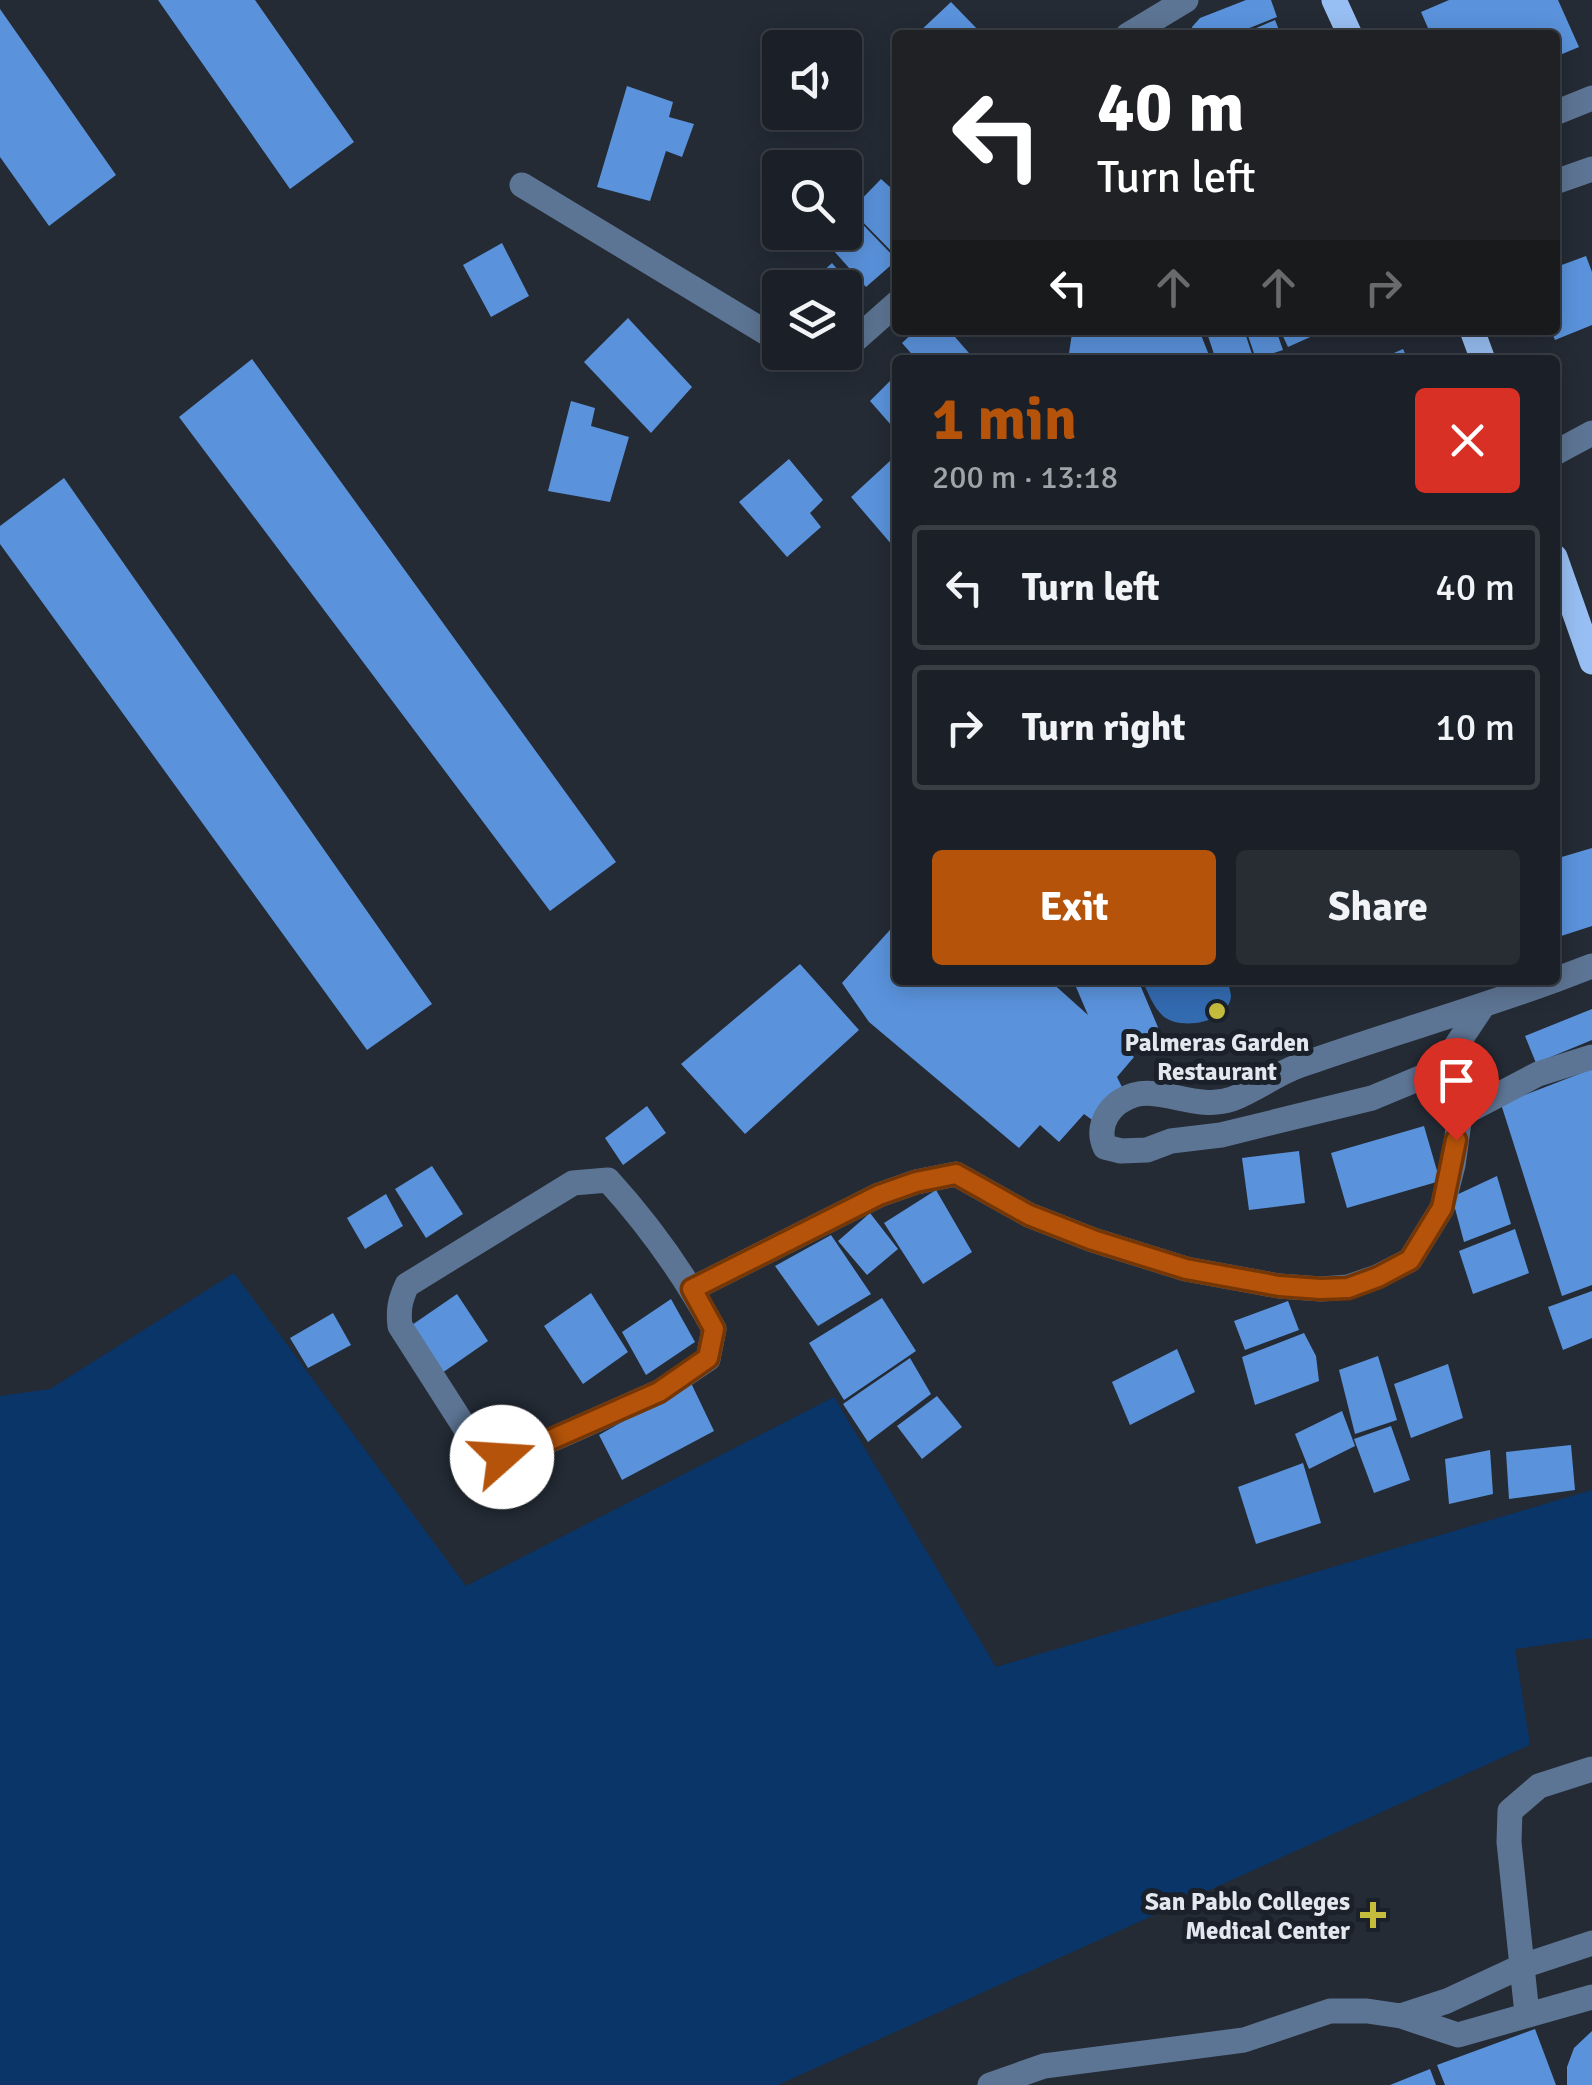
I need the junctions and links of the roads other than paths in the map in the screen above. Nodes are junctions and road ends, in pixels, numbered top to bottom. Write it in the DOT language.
graph roads {
  1 [pos="1186,0"];
  2 [pos="1334,0"];
  3 [pos="1136,30"];
  4 [pos="1348,30"];
  5 [pos="1592,98"];
  6 [pos="1560,111"];
  7 [pos="1592,169"];
  8 [pos="1560,180"];
  9 [pos="522,184"];
  10 [pos="892,307"];
  11 [pos="762,330"];
  12 [pos="862,334"];
  13 [pos="1592,434"];
  14 [pos="1560,450"];
  15 [pos="1560,571"];
  16 [pos="1592,662"];
  17 [pos="1592,966"];
  18 [pos="1560,978"];
  19 [pos="1541,985"];
  20 [pos="1482,1007"];
  21 [pos="1592,1057"];
  22 [pos="692,1289"];
  23 [pos="1592,1769"];
  24 [pos="1592,1943"];
  25 [pos="1520,1967"];
  26 [pos="1592,1997"];
  27 [pos="1527,2014"];
  28 [pos="1402,2016"];
  29 [pos="990,2085"];
  1 -- 3 [label="street"];
  2 -- 4 [label="main road"];
  5 -- 6 [label="street"];
  7 -- 8 [label="street"];
  9 -- 11 [label="street"];
  10 -- 12 [label="street"];
  13 -- 14 [label="street"];
  15 -- 16 [label="main road"];
  17 -- 18 [label="street"];
  19 -- 20 [label="street"];
  20 -- 20 [label="street"];
  21 -- 22 [label="street"];
  22 -- 22 [label="street"];
  23 -- 25 [label="street"];
  24 -- 25 [label="street"];
  25 -- 27 [label="street"];
  25 -- 28 [label="street"];
  26 -- 27 [label="street"];
  27 -- 28 [label="street"];
  28 -- 29 [label="street"];
}
